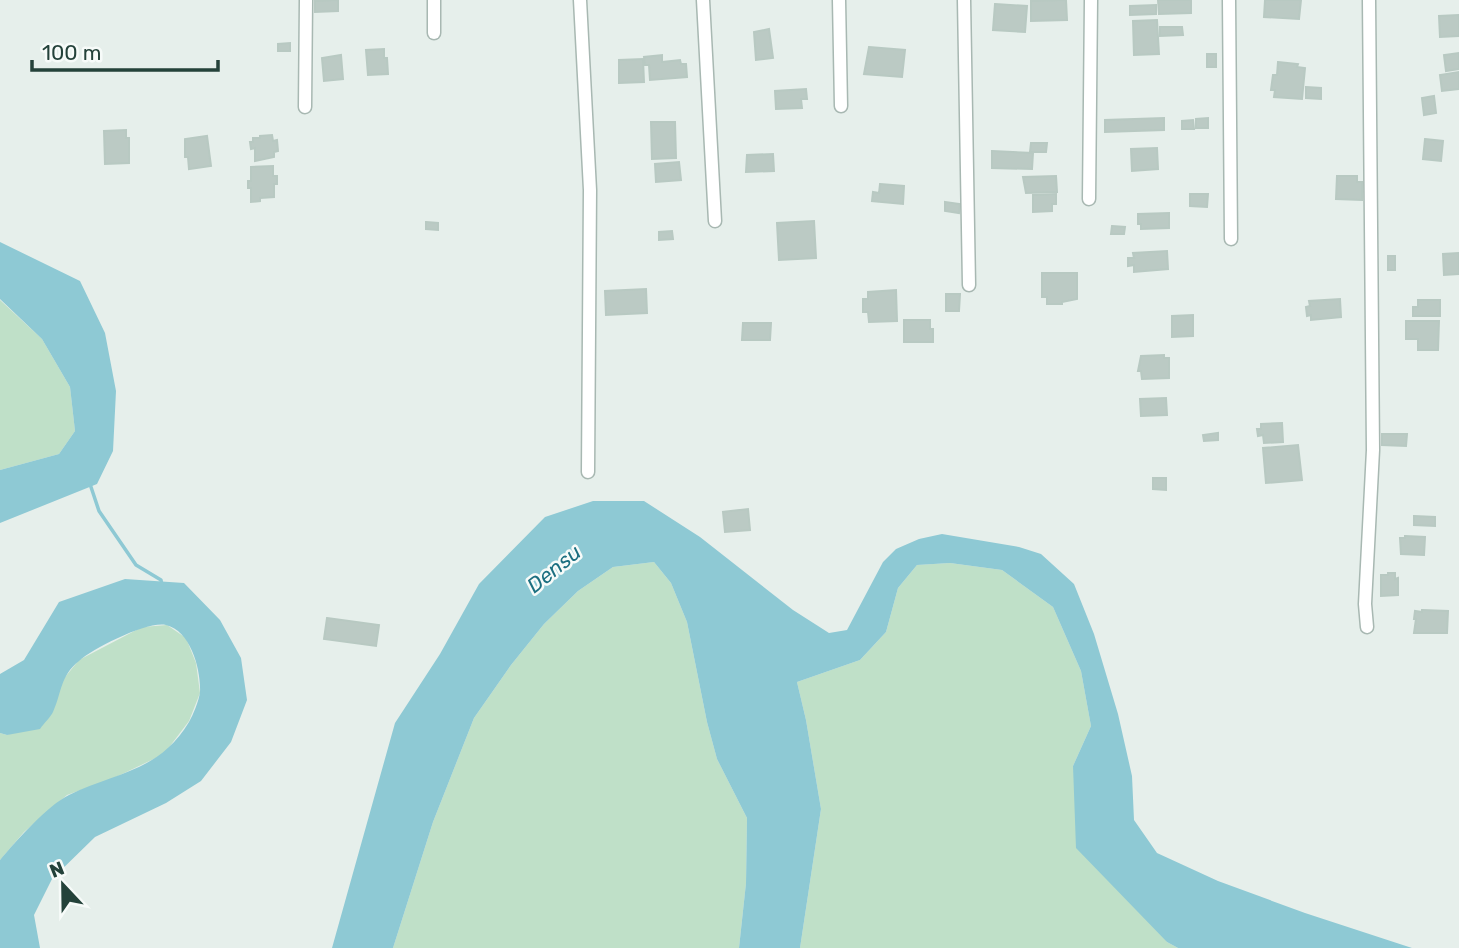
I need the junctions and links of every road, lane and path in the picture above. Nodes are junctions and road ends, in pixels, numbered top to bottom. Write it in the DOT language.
graph roads {
  1 [pos="306,0"];
  2 [pos="434,0"];
  3 [pos="580,0"];
  4 [pos="703,0"];
  5 [pos="839,0"];
  6 [pos="964,0"];
  7 [pos="1091,0"];
  8 [pos="1229,0"];
  9 [pos="1369,0"];
  10 [pos="434,33"];
  11 [pos="841,106"];
  12 [pos="305,107"];
  13 [pos="1089,199"];
  14 [pos="715,220"];
  15 [pos="1231,239"];
  16 [pos="969,285"];
  17 [pos="588,472"];
  18 [pos="1367,627"];
  1 -- 12 [label="street"];
  2 -- 10 [label="street"];
  3 -- 17 [label="street"];
  4 -- 14 [label="street"];
  5 -- 11 [label="street"];
  6 -- 16 [label="street"];
  7 -- 13 [label="street"];
  8 -- 15 [label="street"];
  9 -- 18 [label="street"];
}
